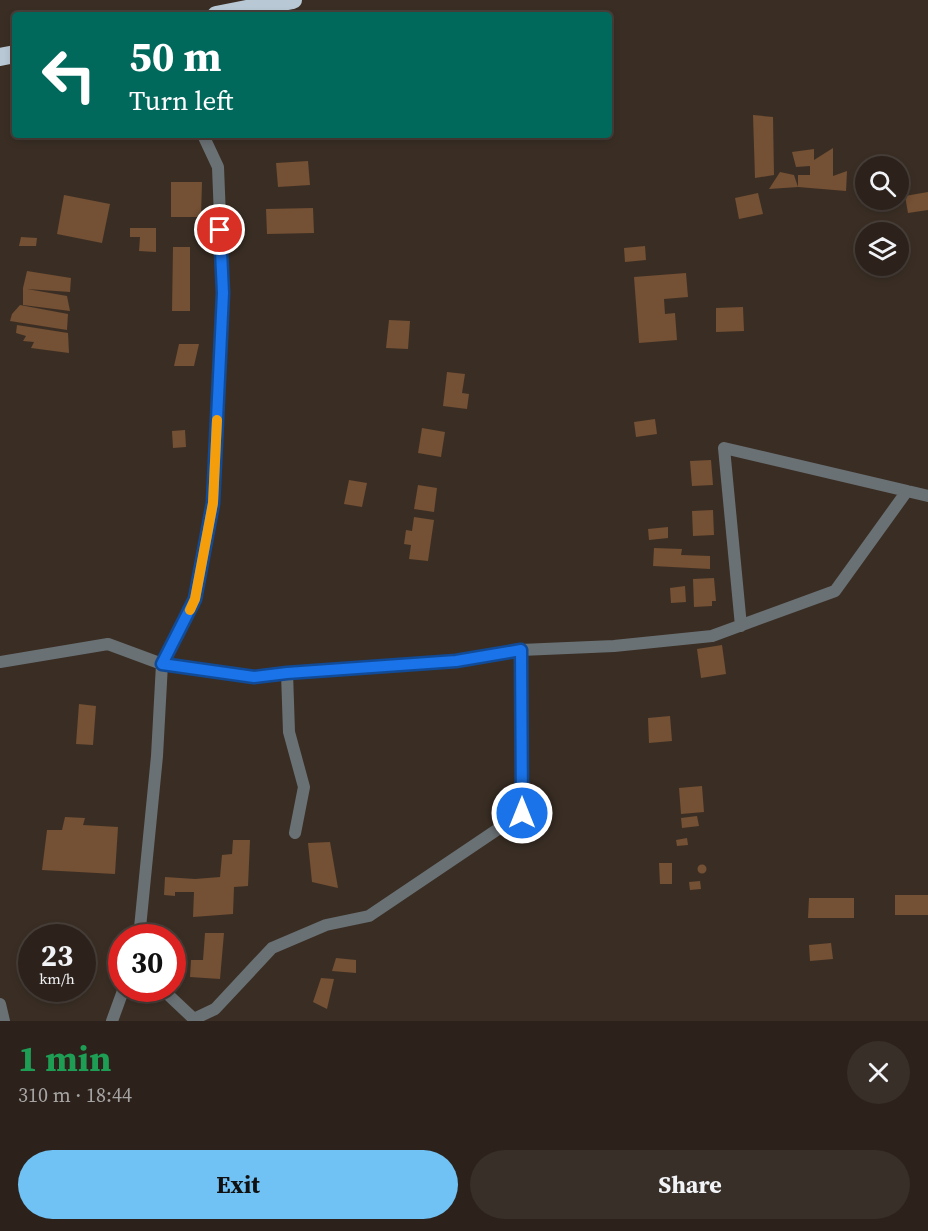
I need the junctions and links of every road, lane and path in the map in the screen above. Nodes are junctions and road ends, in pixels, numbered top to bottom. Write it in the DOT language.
graph roads {
  1 [pos="286,1"];
  2 [pos="231,12"];
  3 [pos="204,138"];
  4 [pos="907,491"];
  5 [pos="928,496"];
  6 [pos="741,626"];
  7 [pos="521,650"];
  8 [pos="0,662"];
  9 [pos="162,664"];
  10 [pos="287,673"];
  11 [pos="295,833"];
  12 [pos="140,924"];
  13 [pos="118,1002"];
  14 [pos="176,1002"];
  15 [pos="0,1004"];
  16 [pos="4,1021"];
  17 [pos="112,1021"];
  1 -- 2 [label="highway"];
  3 -- 9 [label="street"];
  4 -- 5 [label="street"];
  4 -- 6 [label="street"];
  4 -- 6 [label="street"];
  6 -- 7 [label="street"];
  7 -- 10 [label="street"];
  7 -- 14 [label="street"];
  8 -- 9 [label="street"];
  9 -- 10 [label="street"];
  9 -- 12 [label="street"];
  10 -- 11 [label="street"];
  13 -- 17 [label="street"];
  15 -- 16 [label="street"];
}
